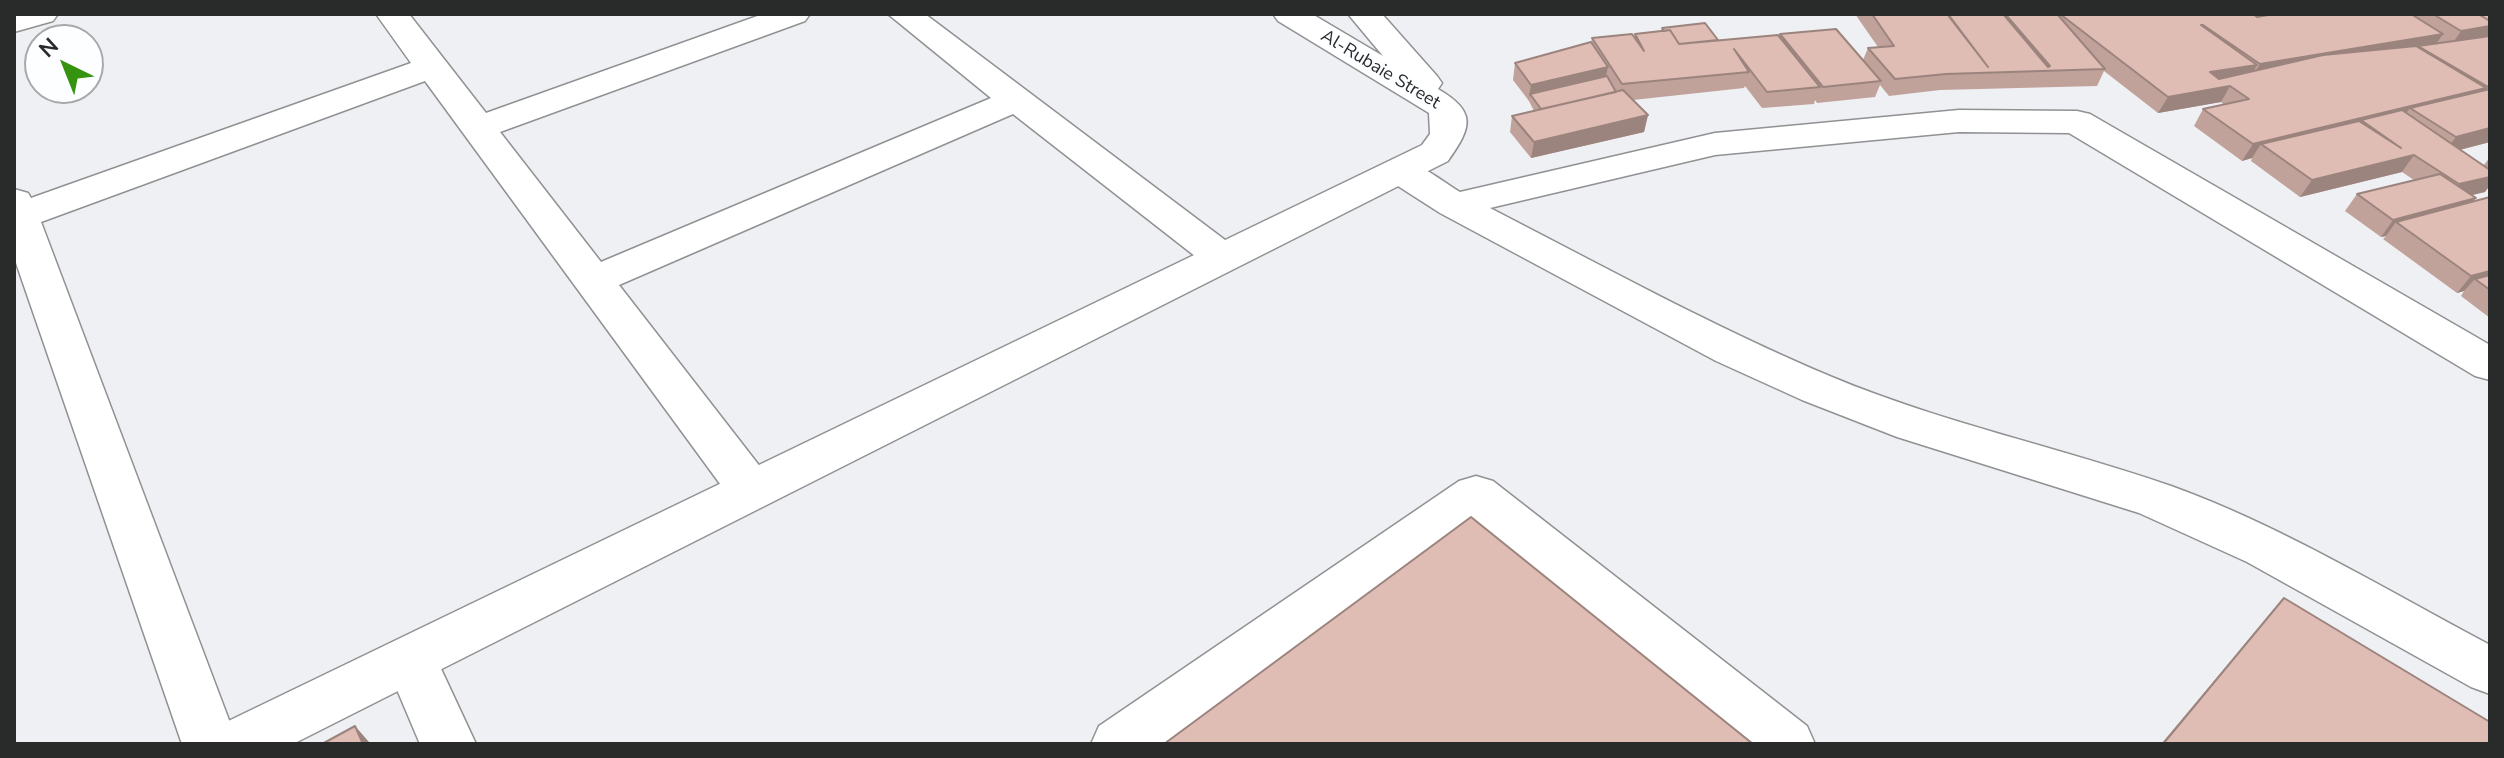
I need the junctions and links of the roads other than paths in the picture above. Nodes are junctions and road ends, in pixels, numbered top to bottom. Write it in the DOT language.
graph roads {
  1 [pos="42,14"];
  2 [pos="392,14"];
  3 [pos="794,14"];
  4 [pos="904,14"];
  5 [pos="1363,14"];
  6 [pos="1299,21"];
  7 [pos="14,22"];
  8 [pos="432,67"];
  9 [pos="1016,100"];
  10 [pos="1447,109"];
  11 [pos="478,128"];
  12 [pos="1400,171"];
  13 [pos="1454,205"];
  14 [pos="17,209"];
  15 [pos="1223,258"];
  16 [pos="593,281"];
  17 [pos="2490,365"];
  18 [pos="751,490"];
  19 [pos="410,659"];
  20 [pos="2490,671"];
  21 [pos="210,744"];
  22 [pos="238,744"];
  23 [pos="448,744"];
  24 [pos="1119,744"];
  25 [pos="1787,744"];
  1 -- 7 [label="street"];
  2 -- 8 [label="street"];
  3 -- 11 [label="street"];
  4 -- 9 [label="street"];
  5 -- 6 [label="street"];
  5 -- 10 [label="street, Al-Rubaie Street"];
  6 -- 10 [label="street, Al-Rubaie Street"];
  8 -- 11 [label="street"];
  8 -- 14 [label="street"];
  9 -- 15 [label="street"];
  9 -- 16 [label="street"];
  10 -- 12 [label="street"];
  11 -- 16 [label="street"];
  12 -- 13 [label="street"];
  12 -- 15 [label="street"];
  13 -- 17 [label="street"];
  13 -- 20 [label="street"];
  14 -- 21 [label="street"];
  15 -- 18 [label="street"];
  16 -- 18 [label="street"];
  18 -- 19 [label="street"];
  19 -- 22 [label="street"];
  19 -- 23 [label="street"];
  24 -- 25 [label="street"];
}
